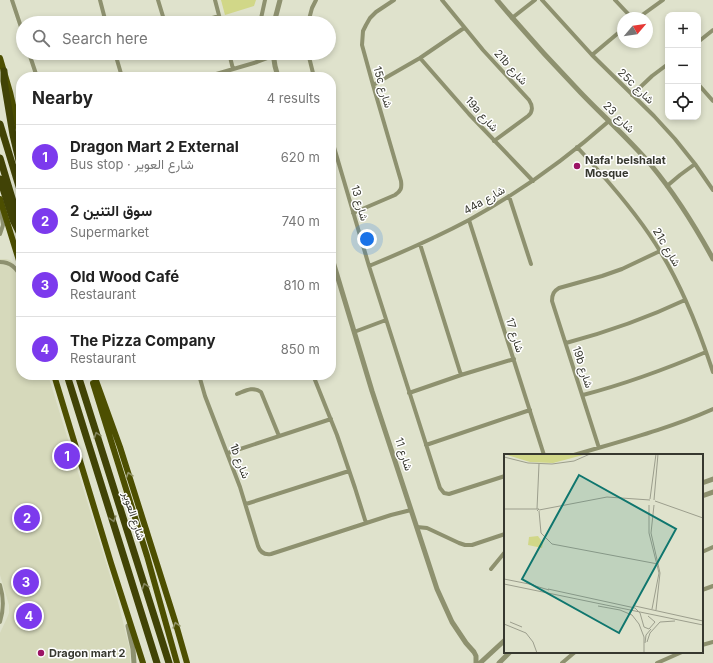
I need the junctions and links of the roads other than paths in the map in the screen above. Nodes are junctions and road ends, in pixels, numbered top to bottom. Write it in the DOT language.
graph roads {
  1 [pos="12,0"];
  2 [pos="100,0"];
  3 [pos="158,0"];
  4 [pos="215,0"];
  5 [pos="264,0"];
  6 [pos="280,0"];
  7 [pos="316,0"];
  8 [pos="394,0"];
  9 [pos="442,0"];
  10 [pos="497,0"];
  11 [pos="535,0"];
  12 [pos="542,0"];
  13 [pos="615,0"];
  14 [pos="663,0"];
  15 [pos="626,12"];
  16 [pos="646,12"];
  17 [pos="17,16"];
  18 [pos="104,16"];
  19 [pos="163,16"];
  20 [pos="219,16"];
  21 [pos="261,16"];
  22 [pos="275,16"];
  23 [pos="310,16"];
  24 [pos="513,19"];
  25 [pos="464,28"];
  26 [pos="713,30"];
  27 [pos="617,34"];
  28 [pos="701,40"];
  29 [pos="592,56"];
  30 [pos="0,58"];
  31 [pos="420,58"];
  32 [pos="31,60"];
  33 [pos="117,60"];
  34 [pos="231,60"];
  35 [pos="262,60"];
  36 [pos="274,60"];
  37 [pos="310,60"];
  38 [pos="665,66"];
  39 [pos="233,69"];
  40 [pos="4,71"];
  41 [pos="35,72"];
  42 [pos="121,72"];
  43 [pos="223,72"];
  44 [pos="277,72"];
  45 [pos="313,72"];
  46 [pos="373,85"];
  47 [pos="701,87"];
  48 [pos="632,94"];
  49 [pos="713,101"];
  50 [pos="16,117"];
  51 [pos="608,119"];
  52 [pos="0,124"];
  53 [pos="494,141"];
  54 [pos="16,148"];
  55 [pos="577,148"];
  56 [pos="336,154"];
  57 [pos="0,158"];
  58 [pos="695,164"];
  59 [pos="16,177"];
  60 [pos="0,179"];
  61 [pos="533,180"];
  62 [pos="666,185"];
  63 [pos="713,190"];
  64 [pos="509,196"];
  65 [pos="0,199"];
  66 [pos="0,205"];
  67 [pos="16,211"];
  68 [pos="353,214"];
  69 [pos="469,220"];
  70 [pos="16,226"];
  71 [pos="0,234"];
  72 [pos="420,244"];
  73 [pos="16,251"];
  74 [pos="660,252"];
  75 [pos="713,259"];
  76 [pos="0,262"];
  77 [pos="531,264"];
  78 [pos="369,266"];
  79 [pos="16,269"];
  80 [pos="336,271"];
  81 [pos="685,300"];
  82 [pos="386,320"];
  83 [pos="354,330"];
  84 [pos="566,343"];
  85 [pos="706,352"];
  86 [pos="514,358"];
  87 [pos="713,372"];
  88 [pos="461,375"];
  89 [pos="56,380"];
  90 [pos="69,380"];
  91 [pos="80,380"];
  92 [pos="92,380"];
  93 [pos="96,380"];
  94 [pos="200,380"];
  95 [pos="315,380"];
  96 [pos="409,393"];
  97 [pos="237,394"];
  98 [pos="582,395"];
  99 [pos="713,409"];
  100 [pos="530,410"];
  101 [pos="331,419"];
  102 [pos="279,436"];
  103 [pos="426,445"];
  104 [pos="599,448"];
  105 [pos="228,453"];
  106 [pos="544,454"];
  107 [pos="578,454"];
  108 [pos="349,471"];
  109 [pos="504,476"];
  110 [pos="713,479"];
  111 [pos="703,483"];
  112 [pos="713,492"];
  113 [pos="703,496"];
  114 [pos="246,504"];
  115 [pos="411,508"];
  116 [pos="366,523"];
  117 [pos="417,527"];
  118 [pos="504,534"];
  119 [pos="713,547"];
  120 [pos="703,552"];
  121 [pos="504,553"];
  122 [pos="491,569"];
  123 [pos="0,585"];
  124 [pos="713,586"];
  125 [pos="703,590"];
  126 [pos="125,606"];
  127 [pos="0,622"];
  128 [pos="504,641"];
  129 [pos="713,642"];
  130 [pos="703,645"];
  131 [pos="474,652"];
  132 [pos="509,653"];
  133 [pos="574,653"];
  134 [pos="680,653"];
  135 [pos="488,656"];
  136 [pos="134,663"];
  137 [pos="143,663"];
  138 [pos="157,663"];
  139 [pos="170,663"];
  140 [pos="177,663"];
  141 [pos="187,663"];
  142 [pos="476,663"];
  143 [pos="480,663"];
  144 [pos="499,663"];
  145 [pos="562,663"];
  146 [pos="657,663"];
  1 -- 17 [label="street"];
  2 -- 18 [label="street"];
  3 -- 19 [label="street"];
  4 -- 20 [label="street"];
  5 -- 21 [label="street"];
  6 -- 22 [label="street"];
  7 -- 23 [label="street"];
  8 -- 46 [label="street, 15c شارع"];
  9 -- 25 [label="street, 21b شارع"];
  10 -- 24 [label="street, شارع 23"];
  11 -- 24 [label="street"];
  12 -- 29 [label="street, 25c شارع"];
  13 -- 15 [label="street"];
  14 -- 16 [label="street"];
  24 -- 51 [label="street, شارع 23"];
  25 -- 31 [label="street"];
  25 -- 53 [label="street, 21b شارع"];
  26 -- 28 [label="street"];
  27 -- 29 [label="street"];
  29 -- 48 [label="street, 25c شارع"];
  30 -- 40 [label="main road"];
  31 -- 46 [label="street"];
  31 -- 53 [label="street, 19a شارع"];
  32 -- 41 [label="street"];
  33 -- 42 [label="street"];
  34 -- 39 [label="street"];
  35 -- 39 [label="street"];
  36 -- 44 [label="street"];
  37 -- 45 [label="street"];
  38 -- 48 [label="street"];
  39 -- 43 [label="street"];
  40 -- 50 [label="main road"];
  40 -- 54 [label="highway"];
  46 -- 68 [label="street, 15c شارع"];
  47 -- 49 [label="street"];
  48 -- 58 [label="street, 25c شارع"];
  51 -- 55 [label="street, 44a شارع"];
  51 -- 62 [label="street, شارع 23"];
  52 -- 59 [label="highway"];
  53 -- 61 [label="street, 19a شارع"];
  55 -- 61 [label="street, 44a شارع"];
  55 -- 74 [label="street, 21c شارع"];
  56 -- 68 [label="street, شارع 13"];
  57 -- 67 [label="highway"];
  58 -- 62 [label="street"];
  58 -- 63 [label="street, 25c شارع"];
  60 -- 70 [label="highway"];
  61 -- 64 [label="street, 44a شارع"];
  62 -- 75 [label="street, شارع 23"];
  64 -- 69 [label="street, 44a شارع"];
  64 -- 77 [label="street"];
  65 -- 73 [label="main road"];
  66 -- 71 [label="street"];
  68 -- 78 [label="street, شارع 13"];
  69 -- 72 [label="street, 44a شارع"];
  69 -- 86 [label="street, شارع 17"];
  72 -- 78 [label="street, 44a شارع"];
  72 -- 88 [label="street"];
  74 -- 81 [label="street, 21c شارع"];
  74 -- 84 [label="street, 19b شارع"];
  76 -- 79 [label="street"];
  78 -- 82 [label="street, شارع 13"];
  80 -- 83 [label="street, شارع 11"];
  81 -- 84 [label="street"];
  81 -- 85 [label="street, 21c شارع"];
  82 -- 83 [label="street"];
  82 -- 96 [label="street, شارع 13"];
  83 -- 115 [label="street, شارع 11"];
  84 -- 98 [label="street, 19b شارع"];
  85 -- 87 [label="street, 21c شارع"];
  85 -- 98 [label="street"];
  86 -- 88 [label="street"];
  86 -- 100 [label="street, شارع 17"];
  88 -- 96 [label="street"];
  89 -- 126 [label="main road"];
  90 -- 138 [label="highway, شارع العوير, one-way"];
  139 -- 91 [label="highway, شارع العوير, one-way"];
  92 -- 140 [label="main road"];
  141 -- 93 [label="main road, one-way"];
  94 -- 105 [label="street, 1b شارع"];
  95 -- 101 [label="street"];
  96 -- 103 [label="street, شارع 13"];
  97 -- 102 [label="street"];
  98 -- 104 [label="street, 19b شارع"];
  99 -- 104 [label="street"];
  100 -- 103 [label="street"];
  100 -- 106 [label="street, شارع 17"];
  101 -- 102 [label="street"];
  101 -- 108 [label="street"];
  102 -- 105 [label="street"];
  103 -- 109 [label="street, شارع 13"];
  104 -- 107 [label="street"];
  105 -- 114 [label="street, 1b شارع"];
  108 -- 114 [label="street"];
  108 -- 116 [label="street"];
  110 -- 111 [label="street"];
  112 -- 113 [label="street"];
  114 -- 116 [label="street, 1b شارع"];
  115 -- 116 [label="street"];
  115 -- 117 [label="street, شارع 11"];
  117 -- 118 [label="street"];
  117 -- 131 [label="street, شارع 11"];
  119 -- 120 [label="street"];
  121 -- 122 [label="street"];
  123 -- 127 [label="street"];
  124 -- 125 [label="street"];
  126 -- 136 [label="street"];
  126 -- 137 [label="main road"];
  128 -- 135 [label="street"];
  129 -- 130 [label="street"];
  131 -- 135 [label="street"];
  131 -- 142 [label="street, شارع 11"];
  132 -- 144 [label="street"];
  133 -- 145 [label="street"];
  134 -- 146 [label="street"];
  135 -- 143 [label="street"];
}
